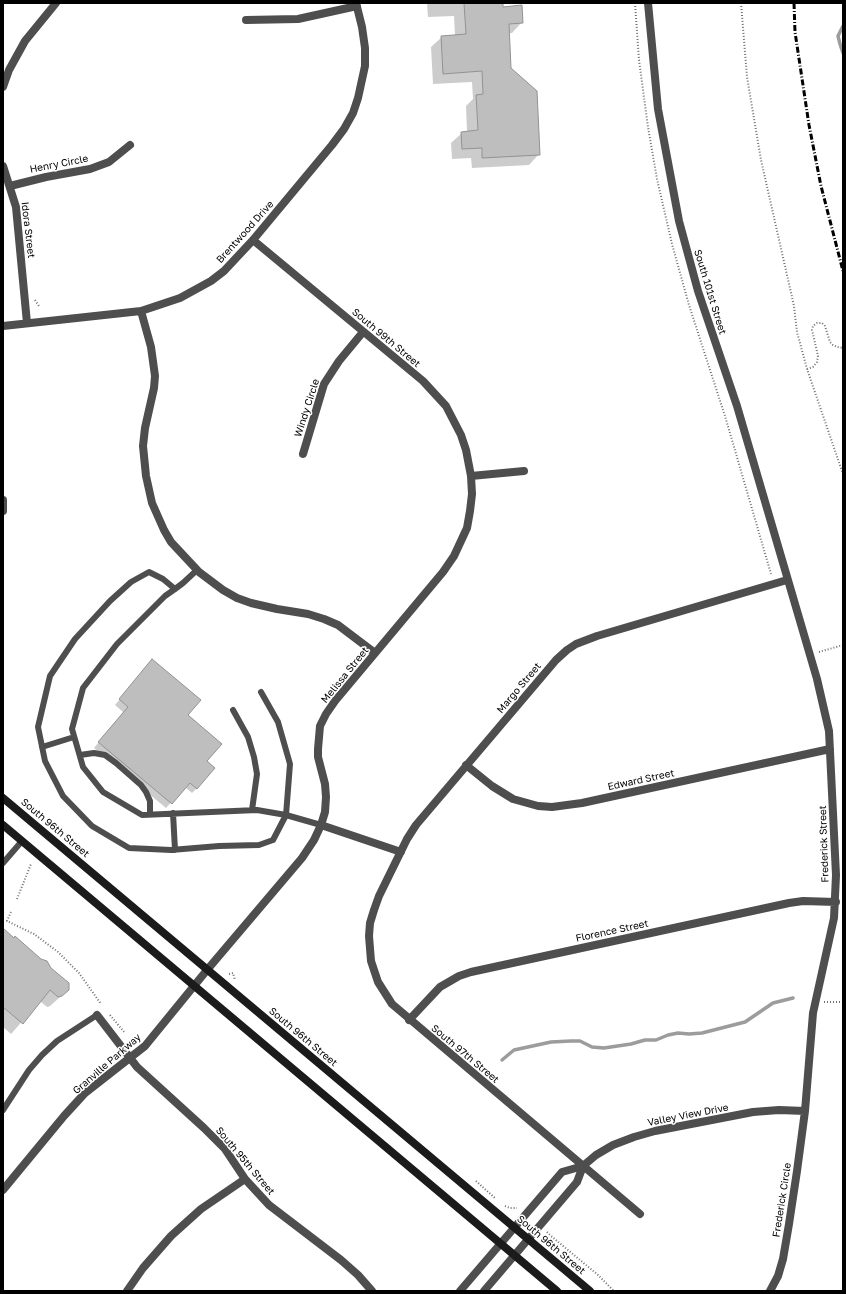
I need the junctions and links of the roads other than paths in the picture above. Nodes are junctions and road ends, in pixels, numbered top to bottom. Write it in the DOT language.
graph roads {
  1 [pos="56,3"];
  2 [pos="648,3"];
  3 [pos="356,4"];
  4 [pos="246,20"];
  5 [pos="3,87"];
  6 [pos="130,145"];
  7 [pos="3,166"];
  8 [pos="10,186"];
  9 [pos="253,240"];
  10 [pos="141,311"];
  11 [pos="27,323"];
  12 [pos="3,326"];
  13 [pos="363,332"];
  14 [pos="303,454"];
  15 [pos="524,471"];
  16 [pos="471,476"];
  17 [pos="3,500"];
  18 [pos="3,511"];
  19 [pos="197,570"];
  20 [pos="787,580"];
  21 [pos="175,589"];
  22 [pos="375,653"];
  23 [pos="261,692"];
  24 [pos="233,710"];
  25 [pos="74,737"];
  26 [pos="42,747"];
  27 [pos="830,749"];
  28 [pos="80,755"];
  29 [pos="466,765"];
  30 [pos="3,798"];
  31 [pos="252,810"];
  32 [pos="173,813"];
  33 [pos="150,814"];
  34 [pos="286,815"];
  35 [pos="3,825"];
  36 [pos="321,825"];
  37 [pos="22,842"];
  38 [pos="175,850"];
  39 [pos="400,852"];
  40 [pos="3,863"];
  41 [pos="836,902"];
  42 [pos="369,936"];
  43 [pos="207,970"];
  44 [pos="193,986"];
  45 [pos="97,1015"];
  46 [pos="409,1020"];
  47 [pos="130,1059"];
  48 [pos="3,1110"];
  49 [pos="804,1111"];
  50 [pos="583,1166"];
  51 [pos="245,1179"];
  52 [pos="3,1190"];
  53 [pos="640,1214"];
  54 [pos="514,1228"];
  55 [pos="528,1240"];
  56 [pos="501,1244"];
  57 [pos="515,1256"];
  58 [pos="127,1291"];
  59 [pos="372,1291"];
  60 [pos="460,1291"];
  61 [pos="484,1291"];
  62 [pos="557,1291"];
  63 [pos="590,1291"];
  64 [pos="770,1291"];
  1 -- 5 [label="street"];
  2 -- 20 [label="street, South 101st Street"];
  3 -- 4 [label="street"];
  3 -- 9 [label="street, Brentwood Drive"];
  6 -- 8 [label="street, Henry Circle"];
  7 -- 8 [label="street, Idora Street"];
  8 -- 11 [label="street, Idora Street"];
  9 -- 10 [label="street, Brentwood Drive"];
  9 -- 13 [label="street, South 99th Street"];
  10 -- 11 [label="street, Brentwood Drive"];
  10 -- 19 [label="street"];
  11 -- 12 [label="street, Brentwood Drive"];
  13 -- 14 [label="street, Windy Circle"];
  13 -- 16 [label="street, South 99th Street"];
  15 -- 16 [label="street"];
  16 -- 22 [label="street, Melissa Street"];
  17 -- 18 [label="street"];
  19 -- 21 [label="lane"];
  19 -- 22 [label="street"];
  20 -- 27 [label="street, Frederick Street"];
  20 -- 29 [label="street, Margo Street"];
  21 -- 25 [label="lane"];
  21 -- 26 [label="lane"];
  22 -- 36 [label="street, Melissa Street"];
  23 -- 34 [label="lane"];
  24 -- 31 [label="lane"];
  25 -- 26 [label="lane"];
  25 -- 28 [label="lane"];
  26 -- 38 [label="lane"];
  27 -- 29 [label="street, Edward Street"];
  27 -- 41 [label="street, Frederick Street"];
  28 -- 33 [label="lane"];
  28 -- 33 [label="lane"];
  29 -- 39 [label="street, Margo Street"];
  30 -- 43 [label="main road, South 96th Street"];
  31 -- 32 [label="lane"];
  31 -- 34 [label="lane"];
  32 -- 33 [label="lane"];
  32 -- 38 [label="lane"];
  34 -- 36 [label="lane"];
  34 -- 38 [label="lane"];
  35 -- 37 [label="main road"];
  36 -- 39 [label="street"];
  36 -- 43 [label="street, Melissa Street"];
  37 -- 40 [label="lane"];
  37 -- 44 [label="main road"];
  39 -- 42 [label="street, Margo Street"];
  41 -- 46 [label="street, Florence Street"];
  41 -- 49 [label="street, Frederick Street"];
  42 -- 46 [label="street, South 97th Street"];
  43 -- 44 [label="street, Granville Parkway"];
  43 -- 54 [label="main road, South 96th Street"];
  44 -- 47 [label="street, Granville Parkway"];
  44 -- 56 [label="main road"];
  45 -- 47 [label="street, South 95th Street"];
  45 -- 48 [label="lane"];
  46 -- 50 [label="street, South 97th Street"];
  47 -- 51 [label="street, South 95th Street"];
  47 -- 52 [label="street, Granville Parkway"];
  49 -- 50 [label="street, Valley View Drive"];
  49 -- 64 [label="street, Frederick Circle"];
  50 -- 53 [label="street, South 97th Street"];
  50 -- 54 [label="street, Valley View Drive"];
  50 -- 55 [label="street, Valley View Drive"];
  51 -- 58 [label="street"];
  51 -- 59 [label="street, South 95th Street"];
  54 -- 55 [label="main road, South 96th Street"];
  54 -- 56 [label="street, Valley View Drive"];
  55 -- 57 [label="street, Valley View Drive"];
  55 -- 63 [label="main road, South 96th Street"];
  56 -- 57 [label="main road"];
  56 -- 60 [label="street, Valley View Drive"];
  57 -- 61 [label="street, Valley View Drive"];
  57 -- 62 [label="main road"];
}
